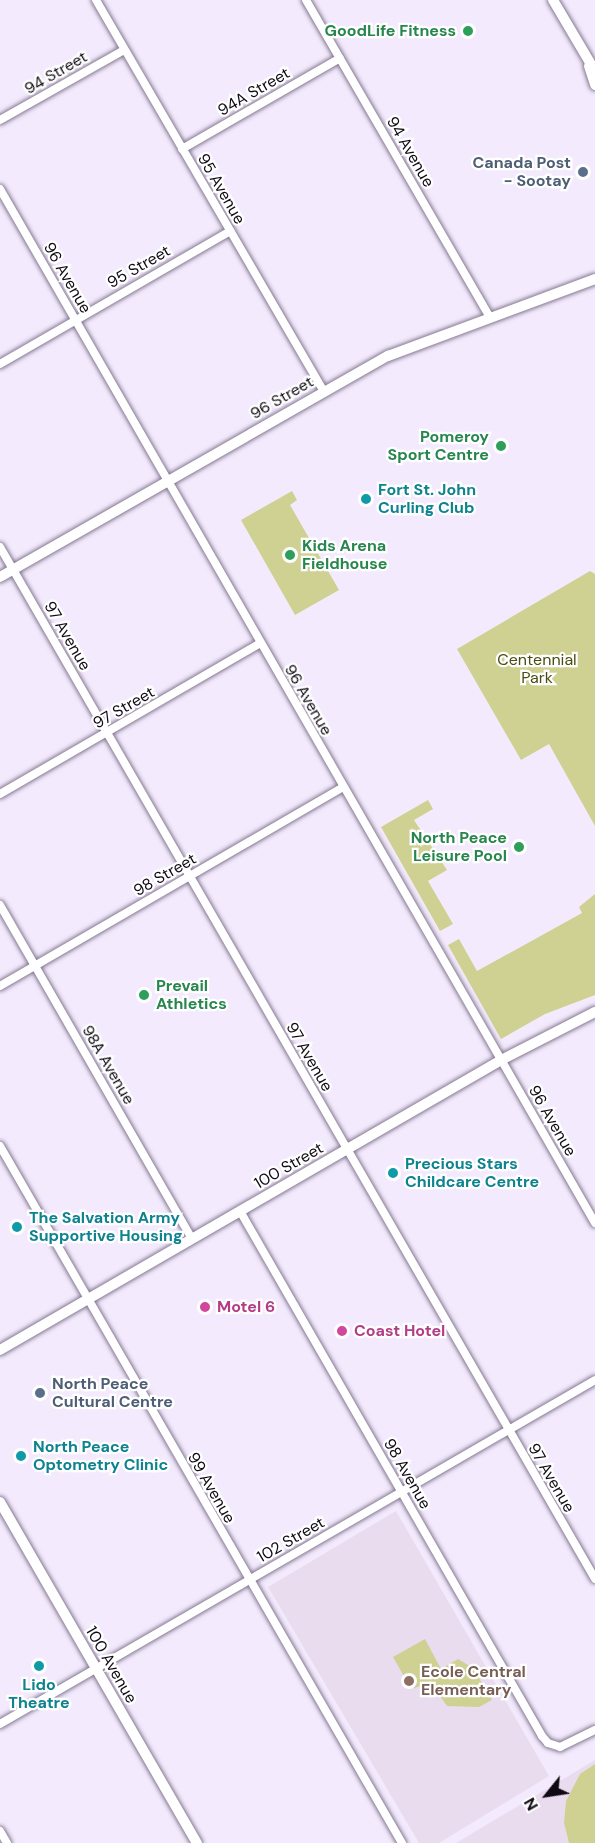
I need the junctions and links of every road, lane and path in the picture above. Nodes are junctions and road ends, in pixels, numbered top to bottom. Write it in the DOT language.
graph roads {
  1 [pos="96,0"];
  2 [pos="306,0"];
  3 [pos="553,0"];
  4 [pos="124,50"];
  5 [pos="340,58"];
  6 [pos="592,67"];
  7 [pos="595,85"];
  8 [pos="0,120"];
  9 [pos="182,148"];
  10 [pos="0,189"];
  11 [pos="230,231"];
  12 [pos="595,279"];
  13 [pos="490,317"];
  14 [pos="76,320"];
  15 [pos="0,364"];
  16 [pos="324,391"];
  17 [pos="168,481"];
  18 [pos="0,548"];
  19 [pos="13,570"];
  20 [pos="0,578"];
  21 [pos="260,643"];
  22 [pos="107,733"];
  23 [pos="343,787"];
  24 [pos="0,794"];
  25 [pos="190,877"];
  26 [pos="0,905"];
  27 [pos="36,966"];
  28 [pos="0,986"];
  29 [pos="595,1012"];
  30 [pos="501,1060"];
  31 [pos="0,1146"];
  32 [pos="348,1149"];
  33 [pos="240,1211"];
  34 [pos="595,1223"];
  35 [pos="192,1239"];
  36 [pos="87,1299"];
  37 [pos="0,1350"];
  38 [pos="595,1380"];
  39 [pos="508,1430"];
  40 [pos="402,1492"];
  41 [pos="0,1502"];
  42 [pos="595,1579"];
  43 [pos="249,1580"];
  44 [pos="96,1668"];
  45 [pos="0,1724"];
  46 [pos="595,1730"];
  47 [pos="0,1831"];
  48 [pos="7,1843"];
  49 [pos="197,1843"];
  50 [pos="402,1843"];
  1 -- 4 [label="street, 95 Avenue"];
  2 -- 5 [label="street, 94 Avenue"];
  3 -- 6 [label="main road"];
  4 -- 8 [label="street, 94 Street"];
  4 -- 9 [label="street, 95 Avenue"];
  5 -- 9 [label="street, 94A Street"];
  5 -- 13 [label="street, 94 Avenue"];
  6 -- 7 [label="main road"];
  9 -- 11 [label="street, 95 Avenue"];
  10 -- 14 [label="street, 96 Avenue"];
  11 -- 14 [label="street, 95 Street"];
  11 -- 16 [label="street, 95 Avenue"];
  12 -- 13 [label="main road, 96 Street"];
  13 -- 16 [label="main road, 96 Street"];
  14 -- 15 [label="street, 95 Street"];
  14 -- 17 [label="street, 96 Avenue"];
  16 -- 17 [label="main road, 96 Street"];
  17 -- 19 [label="main road, 96 Street"];
  17 -- 21 [label="street, 96 Avenue"];
  18 -- 19 [label="street, 97 Avenue"];
  19 -- 20 [label="main road, 96 Street"];
  19 -- 22 [label="street, 97 Avenue"];
  21 -- 22 [label="street, 97 Street"];
  21 -- 23 [label="street, 96 Avenue"];
  22 -- 24 [label="street, 97 Street"];
  22 -- 25 [label="street, 97 Avenue"];
  23 -- 25 [label="street, 98 Street"];
  23 -- 30 [label="street, 96 Avenue"];
  25 -- 27 [label="street, 98 Street"];
  25 -- 32 [label="street, 97 Avenue"];
  26 -- 27 [label="street, 98A Avenue"];
  27 -- 28 [label="street, 98 Street"];
  27 -- 35 [label="street, 98A Avenue"];
  29 -- 30 [label="main road, 100 Street"];
  30 -- 32 [label="main road, 100 Street"];
  30 -- 34 [label="street, 96 Avenue"];
  31 -- 36 [label="street, 99 Avenue"];
  32 -- 33 [label="main road, 100 Street"];
  32 -- 39 [label="street, 97 Avenue"];
  33 -- 35 [label="main road, 100 Street"];
  33 -- 40 [label="street, 98 Avenue"];
  35 -- 36 [label="main road, 100 Street"];
  36 -- 37 [label="main road, 100 Street"];
  36 -- 43 [label="street, 99 Avenue"];
  38 -- 39 [label="street, 102 Street"];
  39 -- 40 [label="street, 102 Street"];
  39 -- 42 [label="street, 97 Avenue"];
  40 -- 43 [label="street, 102 Street"];
  40 -- 46 [label="street, 98 Avenue"];
  41 -- 44 [label="main road, 100 Avenue"];
  43 -- 44 [label="street, 102 Street"];
  43 -- 50 [label="street, 99 Avenue"];
  44 -- 45 [label="street, 102 Street"];
  44 -- 49 [label="main road, 100 Avenue"];
  47 -- 48 [label="street"];
}
